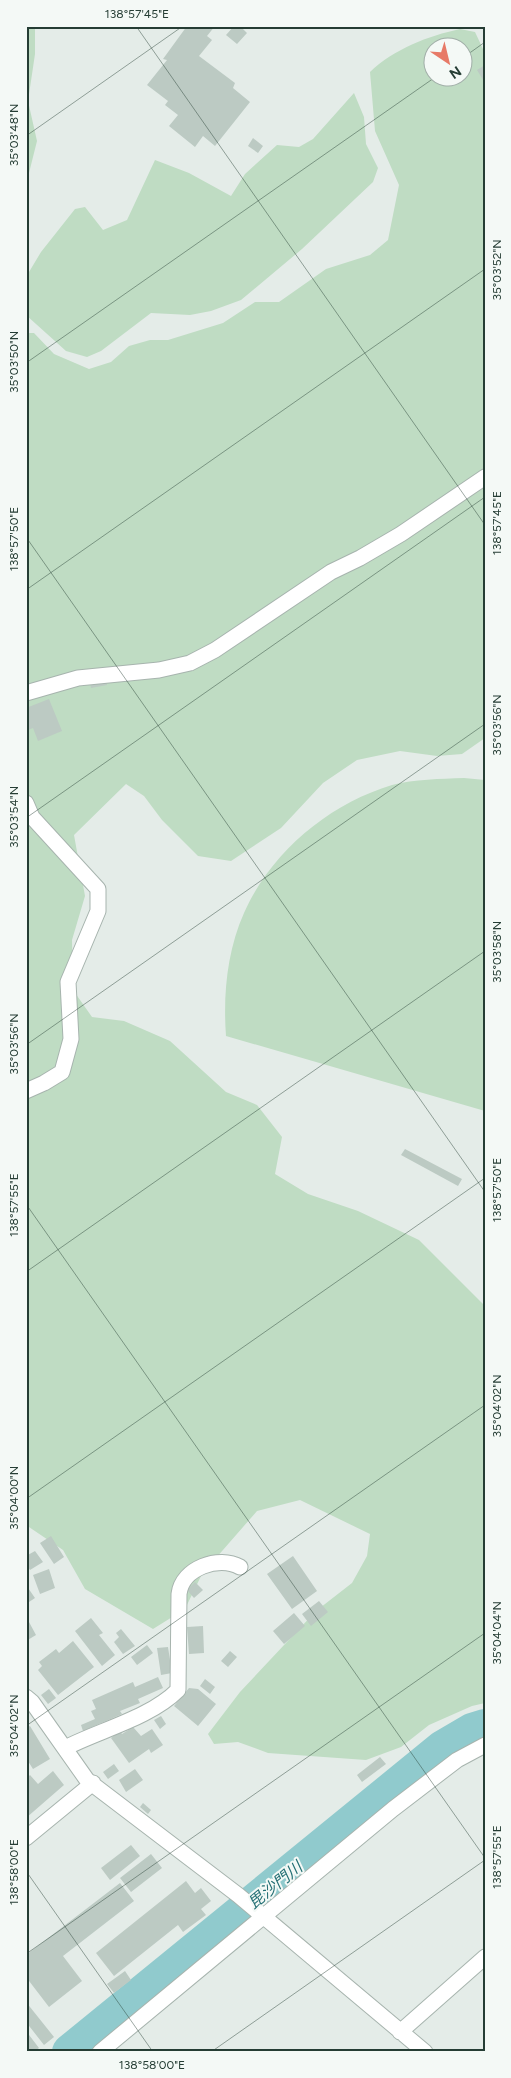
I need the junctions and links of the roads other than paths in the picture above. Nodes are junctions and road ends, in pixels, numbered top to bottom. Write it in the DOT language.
graph roads {
  1 [pos="485,477"];
  2 [pos="26,693"];
  3 [pos="26,803"];
  4 [pos="26,1091"];
  5 [pos="240,1567"];
  6 [pos="26,1697"];
  7 [pos="485,1744"];
  8 [pos="65,1748"];
  9 [pos="93,1783"];
  10 [pos="26,1838"];
  11 [pos="263,1917"];
  12 [pos="485,1957"];
  13 [pos="400,2032"];
  14 [pos="100,2052"];
  15 [pos="425,2052"];
  1 -- 2 [label="street"];
  3 -- 4 [label="street"];
  5 -- 8 [label="street"];
  6 -- 8 [label="street"];
  7 -- 11 [label="street"];
  8 -- 9 [label="street"];
  9 -- 10 [label="street"];
  9 -- 11 [label="street"];
  11 -- 13 [label="street"];
  11 -- 14 [label="street"];
  12 -- 13 [label="street"];
  13 -- 15 [label="street"];
}
